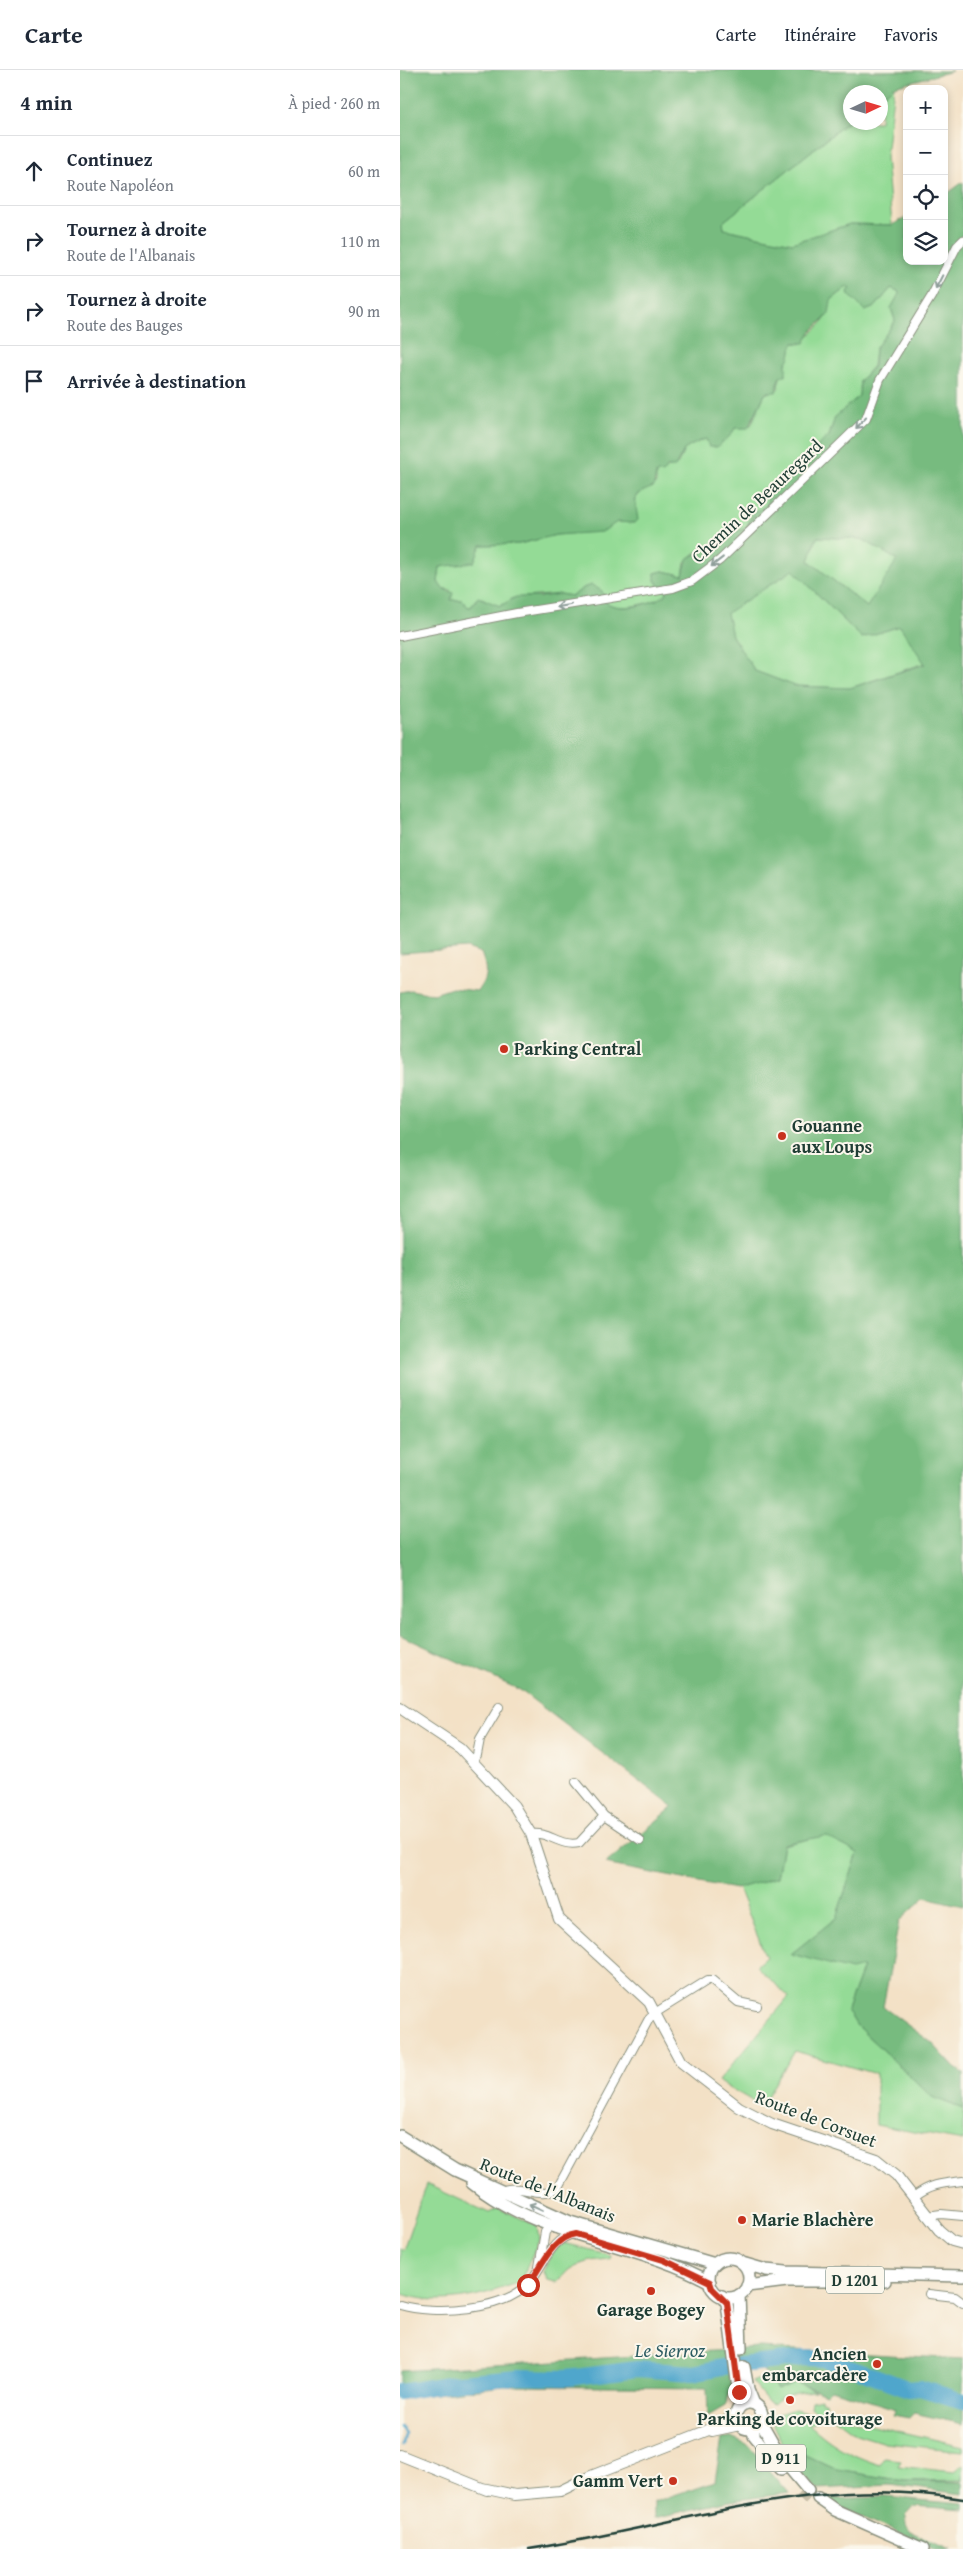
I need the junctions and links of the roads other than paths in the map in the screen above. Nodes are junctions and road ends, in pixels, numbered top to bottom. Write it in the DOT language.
graph roads {
  1 [pos="963,240"];
  2 [pos="400,636"];
  3 [pos="498,1707"];
  4 [pos="400,1708"];
  5 [pos="473,1760"];
  6 [pos="576,1782"];
  7 [pos="604,1816"];
  8 [pos="530,1834"];
  9 [pos="640,1840"];
  10 [pos="757,2006"];
  11 [pos="653,2015"];
  12 [pos="400,2136"];
  13 [pos="455,2170"];
  14 [pos="963,2181"];
  15 [pos="500,2192"];
  16 [pos="914,2197"];
  17 [pos="927,2216"];
  18 [pos="963,2216"];
  19 [pos="550,2225"];
  20 [pos="576,2234"];
  21 [pos="614,2237"];
  22 [pos="963,2244"];
  23 [pos="742,2263"];
  24 [pos="715,2264"];
  25 [pos="538,2271"];
  26 [pos="963,2276"];
  27 [pos="710,2282"];
  28 [pos="963,2282"];
  29 [pos="743,2291"];
  30 [pos="929,2294"];
  31 [pos="722,2296"];
  32 [pos="963,2303"];
  33 [pos="400,2305"];
  34 [pos="736,2340"];
  35 [pos="749,2404"];
  36 [pos="738,2420"];
  37 [pos="757,2425"];
  38 [pos="400,2455"];
  39 [pos="809,2495"];
  40 [pos="907,2549"];
  41 [pos="923,2549"];
  1 -- 2 [label="street, Chemin de Beauregard, one-way"];
  3 -- 5 [label="street"];
  4 -- 5 [label="street, Route de Corsuet"];
  5 -- 8 [label="street, Route de Corsuet"];
  6 -- 7 [label="street"];
  7 -- 8 [label="street"];
  7 -- 9 [label="street"];
  8 -- 11 [label="street, Route de Corsuet"];
  10 -- 11 [label="street"];
  11 -- 15 [label="street"];
  11 -- 16 [label="street, Route de Corsuet"];
  12 -- 13 [label="main road, Route de l'Albanais"];
  13 -- 15 [label="main road, Route de l'Albanais"];
  13 -- 19 [label="main road, Route de l'Albanais"];
  14 -- 16 [label="street"];
  21 -- 15 [label="main road, Route de l'Albanais, one-way"];
  16 -- 17 [label="street, Route de Corsuet"];
  17 -- 18 [label="street"];
  17 -- 22 [label="street, Route de Corsuet"];
  19 -- 20 [label="main road, Route de l'Albanais"];
  19 -- 21 [label="street"];
  19 -- 25 [label="street"];
  20 -- 25 [label="street"];
  20 -- 27 [label="main road, Route de l'Albanais"];
  21 -- 24 [label="main road, Route de l'Albanais"];
  23 -- 24 [label="main road"];
  23 -- 26 [label="main road, D 1201"];
  23 -- 29 [label="main road"];
  24 -- 27 [label="main road"];
  25 -- 33 [label="street"];
  27 -- 31 [label="main road"];
  28 -- 29 [label="main road, D 1201"];
  29 -- 31 [label="main road"];
  29 -- 34 [label="main road"];
  30 -- 32 [label="street"];
  31 -- 34 [label="main road"];
  34 -- 35 [label="main road"];
  35 -- 36 [label="main road"];
  35 -- 37 [label="main road"];
  36 -- 37 [label="main road"];
  36 -- 38 [label="street"];
  37 -- 39 [label="main road, D 911"];
  39 -- 40 [label="main road, D 911"];
  39 -- 41 [label="main road, D 911"];
}
